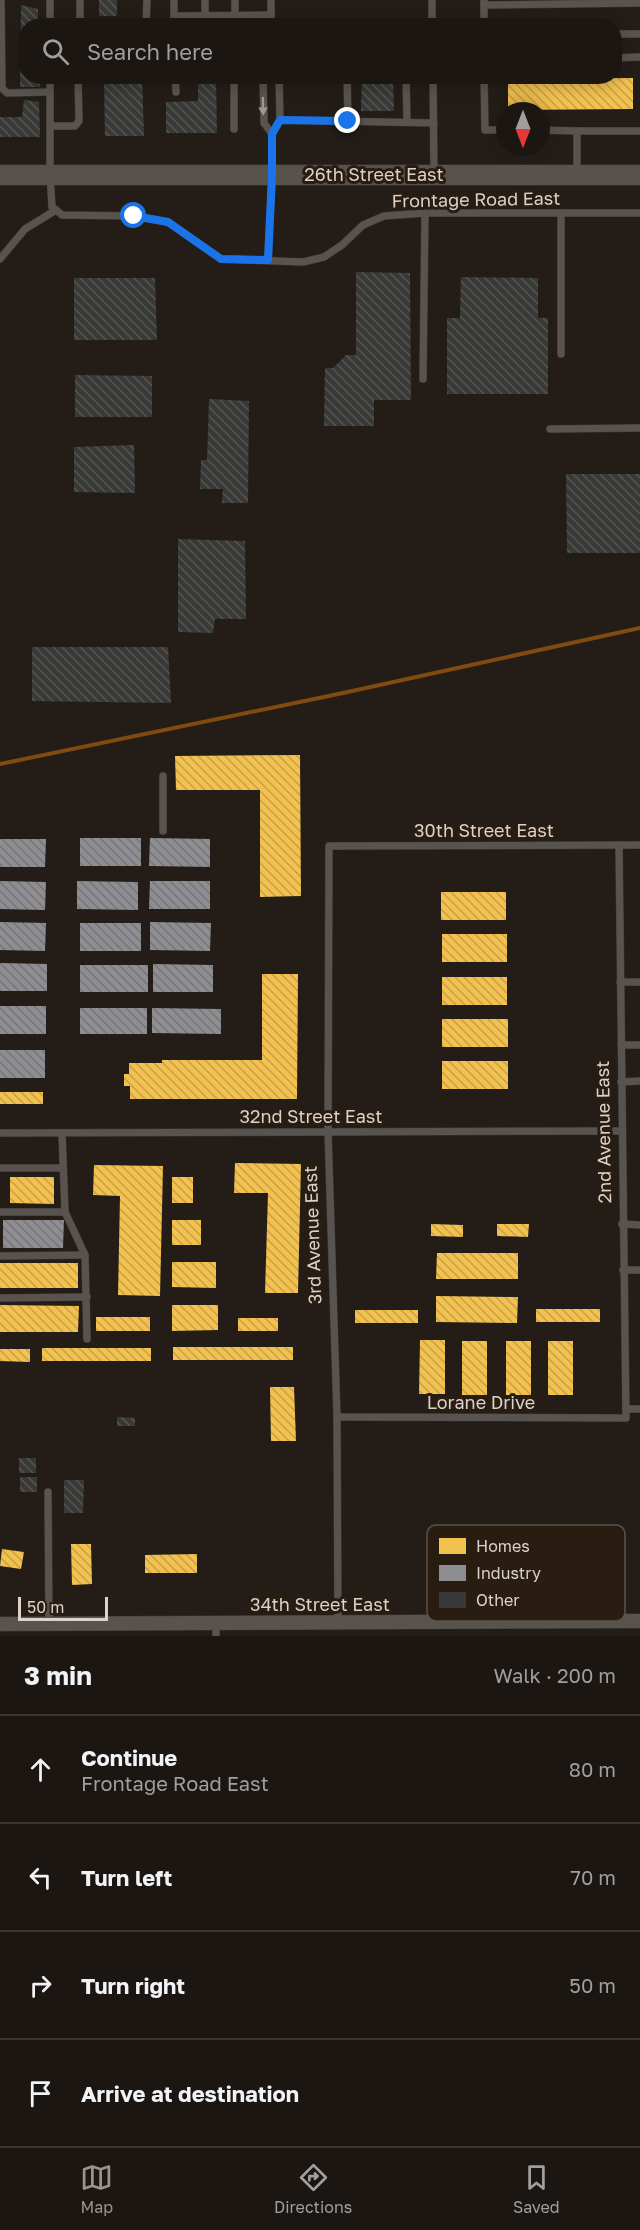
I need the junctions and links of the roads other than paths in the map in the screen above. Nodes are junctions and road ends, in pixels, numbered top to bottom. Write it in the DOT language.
graph roads {
  1 [pos="1,0"];
  2 [pos="50,0"];
  3 [pos="80,0"];
  4 [pos="147,0"];
  5 [pos="174,0"];
  6 [pos="205,0"];
  7 [pos="235,0"];
  8 [pos="271,0"];
  9 [pos="432,0"];
  10 [pos="484,2"];
  11 [pos="640,3"];
  12 [pos="235,15"];
  13 [pos="271,15"];
  14 [pos="174,16"];
  15 [pos="205,16"];
  16 [pos="50,18"];
  17 [pos="80,18"];
  18 [pos="146,18"];
  19 [pos="432,18"];
  20 [pos="484,18"];
  21 [pos="622,34"];
  22 [pos="640,34"];
  23 [pos="622,57"];
  24 [pos="640,57"];
  25 [pos="50,84"];
  26 [pos="78,84"];
  27 [pos="176,84"];
  28 [pos="234,84"];
  29 [pos="263,84"];
  30 [pos="279,84"];
  31 [pos="347,84"];
  32 [pos="406,84"];
  33 [pos="433,84"];
  34 [pos="484,84"];
  35 [pos="50,92"];
  36 [pos="176,92"];
  37 [pos="280,120"];
  38 [pos="348,121"];
  39 [pos="407,122"];
  40 [pos="434,123"];
  41 [pos="50,126"];
  42 [pos="234,129"];
  43 [pos="496,130"];
  44 [pos="550,130"];
  45 [pos="577,131"];
  46 [pos="640,131"];
  47 [pos="272,134"];
  48 [pos="50,174"];
  49 [pos="0,175"];
  50 [pos="434,175"];
  51 [pos="272,176"];
  52 [pos="577,176"];
  53 [pos="640,176"];
  54 [pos="56,210"];
  55 [pos="425,213"];
  56 [pos="561,213"];
  57 [pos="640,213"];
  58 [pos="0,259"];
  59 [pos="268,260"];
  60 [pos="561,354"];
  61 [pos="423,379"];
  62 [pos="640,428"];
  63 [pos="550,429"];
  64 [pos="163,776"];
  65 [pos="163,831"];
  66 [pos="619,845"];
  67 [pos="640,845"];
  68 [pos="329,846"];
  69 [pos="620,982"];
  70 [pos="640,982"];
  71 [pos="621,1045"];
  72 [pos="640,1045"];
  73 [pos="640,1081"];
  74 [pos="621,1082"];
  75 [pos="328,1131"];
  76 [pos="622,1131"];
  77 [pos="0,1133"];
  78 [pos="62,1133"];
  79 [pos="0,1168"];
  80 [pos="63,1168"];
  81 [pos="0,1212"];
  82 [pos="65,1212"];
  83 [pos="622,1224"];
  84 [pos="640,1225"];
  85 [pos="85,1255"];
  86 [pos="0,1256"];
  87 [pos="623,1269"];
  88 [pos="640,1270"];
  89 [pos="87,1297"];
  90 [pos="0,1298"];
  91 [pos="87,1339"];
  92 [pos="626,1409"];
  93 [pos="640,1409"];
  94 [pos="337,1417"];
  95 [pos="626,1418"];
  96 [pos="48,1492"];
  97 [pos="640,1621"];
  98 [pos="49,1623"];
  99 [pos="0,1624"];
  100 [pos="331,1627"];
  101 [pos="554,1629"];
  102 [pos="92,1630"];
  103 [pos="216,1630"];
  1 -- 35 [label="lane"];
  2 -- 16 [label="lane"];
  3 -- 17 [label="lane"];
  4 -- 18 [label="lane"];
  5 -- 14 [label="lane"];
  6 -- 15 [label="lane"];
  7 -- 12 [label="lane"];
  8 -- 13 [label="lane"];
  9 -- 19 [label="lane"];
  10 -- 11 [label="lane"];
  10 -- 20 [label="lane"];
  12 -- 13 [label="lane"];
  12 -- 15 [label="lane"];
  14 -- 15 [label="lane"];
  21 -- 22 [label="lane"];
  23 -- 24 [label="lane"];
  25 -- 35 [label="lane"];
  26 -- 41 [label="lane"];
  27 -- 36 [label="lane"];
  28 -- 42 [label="lane"];
  29 -- 47 [label="lane, one-way"];
  30 -- 37 [label="lane"];
  31 -- 38 [label="lane"];
  32 -- 39 [label="lane"];
  33 -- 40 [label="lane"];
  34 -- 43 [label="lane"];
  35 -- 41 [label="lane"];
  37 -- 38 [label="lane"];
  37 -- 47 [label="lane"];
  38 -- 39 [label="lane"];
  39 -- 40 [label="lane"];
  40 -- 50 [label="lane"];
  41 -- 48 [label="lane"];
  44 -- 45 [label="lane"];
  45 -- 46 [label="lane"];
  45 -- 52 [label="lane"];
  47 -- 51 [label="lane"];
  48 -- 49 [label="main road, 26th Street East"];
  48 -- 51 [label="main road, 26th Street East"];
  48 -- 54 [label="lane"];
  50 -- 51 [label="main road, 26th Street East"];
  50 -- 52 [label="main road, 26th Street East"];
  51 -- 59 [label="lane"];
  52 -- 53 [label="main road, 26th Street East"];
  54 -- 58 [label="lane"];
  54 -- 59 [label="lane, Frontage Road East"];
  55 -- 56 [label="lane, Frontage Road East"];
  55 -- 59 [label="lane, Frontage Road East"];
  55 -- 61 [label="lane"];
  56 -- 57 [label="lane, Frontage Road East"];
  56 -- 60 [label="lane"];
  62 -- 63 [label="lane"];
  64 -- 65 [label="lane"];
  66 -- 67 [label="lane, 30th Street East"];
  66 -- 68 [label="lane, 30th Street East"];
  66 -- 69 [label="lane, 2nd Avenue East"];
  68 -- 75 [label="lane, 3rd Avenue East"];
  69 -- 70 [label="lane"];
  69 -- 71 [label="lane, 2nd Avenue East"];
  71 -- 72 [label="lane"];
  71 -- 74 [label="lane, 2nd Avenue East"];
  73 -- 74 [label="lane"];
  74 -- 76 [label="lane, 2nd Avenue East"];
  75 -- 76 [label="lane, 32nd Street East"];
  75 -- 78 [label="lane, 32nd Street East"];
  75 -- 94 [label="lane, 3rd Avenue East"];
  76 -- 83 [label="lane, 2nd Avenue East"];
  77 -- 78 [label="lane, 32nd Street East"];
  78 -- 80 [label="lane"];
  79 -- 80 [label="lane"];
  80 -- 82 [label="lane"];
  81 -- 82 [label="lane"];
  82 -- 85 [label="lane"];
  83 -- 84 [label="lane"];
  83 -- 87 [label="lane, 2nd Avenue East"];
  85 -- 86 [label="lane"];
  85 -- 89 [label="lane"];
  87 -- 88 [label="lane"];
  87 -- 92 [label="lane, 2nd Avenue East"];
  89 -- 90 [label="lane"];
  89 -- 91 [label="lane"];
  92 -- 93 [label="lane"];
  92 -- 95 [label="lane, 2nd Avenue East"];
  94 -- 95 [label="lane, Lorane Drive"];
  94 -- 100 [label="lane, 3rd Avenue East"];
  96 -- 98 [label="lane"];
  97 -- 101 [label="street, 34th Street East"];
  98 -- 99 [label="street, 34th Street East"];
  98 -- 102 [label="street, 34th Street East"];
  100 -- 101 [label="street, 34th Street East"];
  100 -- 103 [label="street, 34th Street East"];
  102 -- 103 [label="street, 34th Street East"];
}
